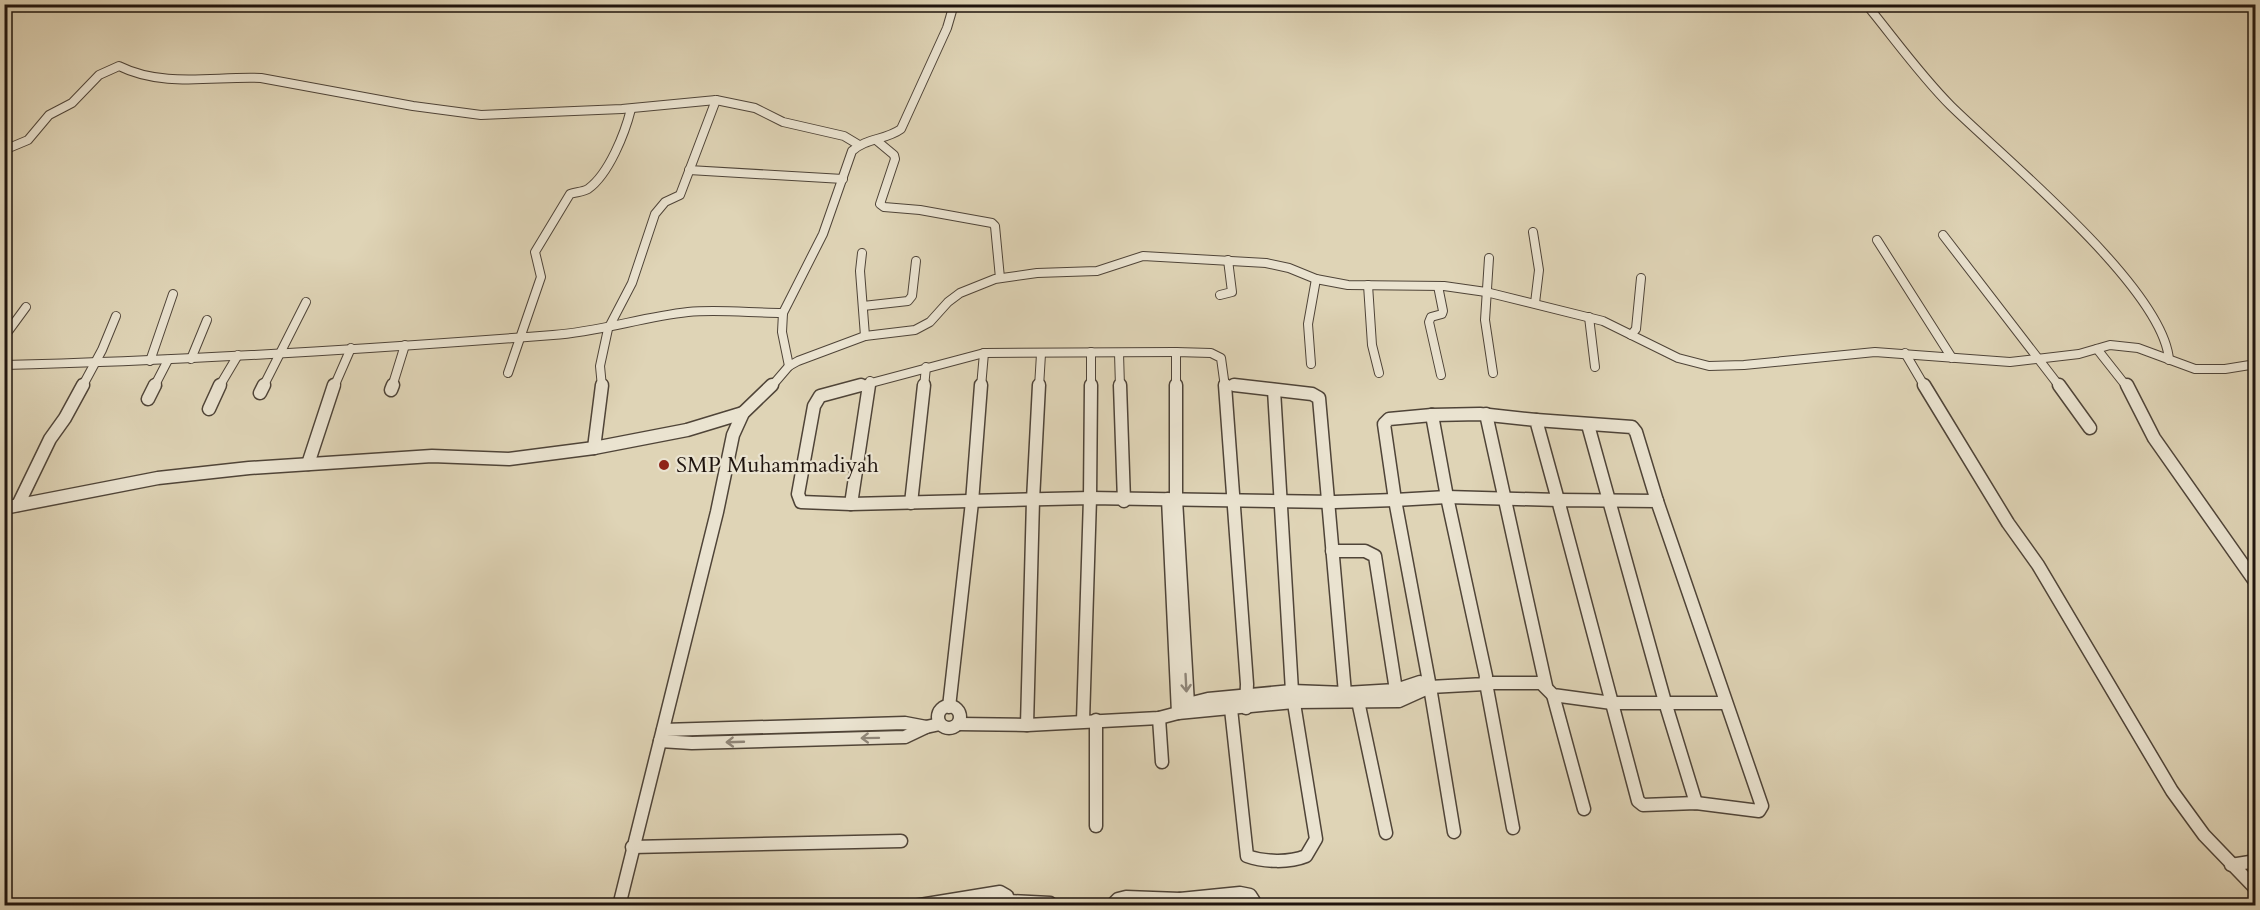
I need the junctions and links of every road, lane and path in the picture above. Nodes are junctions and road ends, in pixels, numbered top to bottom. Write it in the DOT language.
graph roads {
  1 [pos="954,4"];
  2 [pos="1866,4"];
  3 [pos="716,100"];
  4 [pos="631,109"];
  5 [pos="876,140"];
  6 [pos="859,145"];
  7 [pos="4,150"];
  8 [pos="690,170"];
  9 [pos="843,179"];
  10 [pos="1533,232"];
  11 [pos="1943,235"];
  12 [pos="1877,240"];
  13 [pos="862,252"];
  14 [pos="1489,258"];
  15 [pos="1228,260"];
  16 [pos="916,261"];
  17 [pos="1000,278"];
  18 [pos="1641,278"];
  19 [pos="1316,279"];
  20 [pos="1368,285"];
  21 [pos="1438,286"];
  22 [pos="1486,288"];
  23 [pos="173,294"];
  24 [pos="1220,295"];
  25 [pos="1536,298"];
  26 [pos="306,302"];
  27 [pos="863,306"];
  28 [pos="26,308"];
  29 [pos="783,313"];
  30 [pos="116,316"];
  31 [pos="1589,317"];
  32 [pos="207,321"];
  33 [pos="608,329"];
  34 [pos="1633,332"];
  35 [pos="865,336"];
  36 [pos="4,337"];
  37 [pos="522,338"];
  38 [pos="405,345"];
  39 [pos="351,348"];
  40 [pos="2097,349"];
  41 [pos="282,352"];
  42 [pos="1091,352"];
  43 [pos="1176,352"];
  44 [pos="984,353"];
  45 [pos="1119,353"];
  46 [pos="1905,353"];
  47 [pos="2168,353"];
  48 [pos="238,354"];
  49 [pos="1041,354"];
  50 [pos="1952,358"];
  51 [pos="191,359"];
  52 [pos="2040,359"];
  53 [pos="168,360"];
  54 [pos="150,361"];
  55 [pos="93,363"];
  56 [pos="1311,364"];
  57 [pos="2256,364"];
  58 [pos="4,365"];
  59 [pos="789,366"];
  60 [pos="926,367"];
  61 [pos="1595,367"];
  62 [pos="508,373"];
  63 [pos="1379,373"];
  64 [pos="1493,373"];
  65 [pos="1441,375"];
  66 [pos="870,381"];
  67 [pos="1224,384"];
  68 [pos="391,390"];
  69 [pos="1274,390"];
  70 [pos="260,393"];
  71 [pos="148,399"];
  72 [pos="209,409"];
  73 [pos="743,413"];
  74 [pos="1432,413"];
  75 [pos="1486,414"];
  76 [pos="1536,420"];
  77 [pos="1588,425"];
  78 [pos="2090,428"];
  79 [pos="594,448"];
  80 [pos="308,464"];
  81 [pos="1447,497"];
  82 [pos="1090,498"];
  83 [pos="1504,498"];
  84 [pos="1172,499"];
  85 [pos="1395,499"];
  86 [pos="1033,500"];
  87 [pos="1281,500"];
  88 [pos="1558,500"];
  89 [pos="1609,500"];
  90 [pos="1124,501"];
  91 [pos="1232,501"];
  92 [pos="1328,501"];
  93 [pos="1657,501"];
  94 [pos="972,502"];
  95 [pos="911,503"];
  96 [pos="851,504"];
  97 [pos="18,505"];
  98 [pos="4,508"];
  99 [pos="1332,551"];
  100 [pos="2256,583"];
  101 [pos="1486,683"];
  102 [pos="1425,685"];
  103 [pos="1549,690"];
  104 [pos="1345,693"];
  105 [pos="1246,694"];
  106 [pos="1397,695"];
  107 [pos="1293,697"];
  108 [pos="1359,701"];
  109 [pos="1665,702"];
  110 [pos="1612,703"];
  111 [pos="1726,703"];
  112 [pos="1188,704"];
  113 [pos="949,707"];
  114 [pos="1246,708"];
  115 [pos="1231,709"];
  116 [pos="1178,713"];
  117 [pos="1159,718"];
  118 [pos="1089,721"];
  119 [pos="940,724"];
  120 [pos="958,724"];
  121 [pos="1026,725"];
  122 [pos="661,735"];
  123 [pos="1162,762"];
  124 [pos="1696,803"];
  125 [pos="1584,809"];
  126 [pos="1096,826"];
  127 [pos="1514,828"];
  128 [pos="1454,832"];
  129 [pos="1386,833"];
  130 [pos="901,841"];
  131 [pos="632,847"];
  132 [pos="2256,861"];
  133 [pos="2230,865"];
  134 [pos="2256,889"];
  135 [pos="948,902"];
  136 [pos="1181,902"];
  137 [pos="1009,903"];
  138 [pos="619,906"];
  139 [pos="914,906"];
  140 [pos="1052,906"];
  141 [pos="1111,906"];
  142 [pos="1257,906"];
  1 -- 5 [label="street"];
  2 -- 47 [label="street"];
  3 -- 4 [label="street"];
  3 -- 6 [label="street"];
  3 -- 8 [label="street"];
  4 -- 7 [label="street"];
  4 -- 37 [label="street"];
  5 -- 6 [label="street"];
  5 -- 17 [label="street"];
  6 -- 9 [label="street"];
  8 -- 9 [label="street"];
  8 -- 33 [label="street"];
  9 -- 29 [label="street"];
  10 -- 25 [label="street"];
  11 -- 52 [label="street"];
  12 -- 50 [label="street"];
  13 -- 27 [label="street"];
  14 -- 22 [label="street"];
  15 -- 17 [label="street"];
  15 -- 19 [label="street"];
  15 -- 24 [label="street"];
  16 -- 27 [label="street"];
  17 -- 35 [label="street"];
  18 -- 34 [label="street"];
  19 -- 20 [label="street"];
  19 -- 56 [label="street"];
  20 -- 21 [label="street"];
  20 -- 63 [label="street"];
  21 -- 22 [label="street"];
  21 -- 65 [label="street"];
  22 -- 25 [label="street"];
  22 -- 64 [label="street"];
  23 -- 54 [label="street"];
  25 -- 31 [label="street"];
  26 -- 41 [label="street"];
  27 -- 35 [label="street"];
  28 -- 36 [label="street"];
  29 -- 33 [label="street"];
  29 -- 59 [label="street"];
  30 -- 55 [label="street"];
  31 -- 34 [label="street"];
  31 -- 61 [label="street"];
  32 -- 51 [label="street"];
  33 -- 37 [label="street"];
  33 -- 79 [label="street"];
  34 -- 46 [label="street"];
  35 -- 59 [label="street"];
  37 -- 38 [label="street"];
  37 -- 62 [label="street"];
  38 -- 39 [label="street"];
  38 -- 68 [label="street"];
  39 -- 41 [label="street"];
  39 -- 80 [label="street"];
  40 -- 47 [label="street"];
  40 -- 52 [label="street"];
  40 -- 100 [label="street"];
  41 -- 48 [label="street"];
  41 -- 70 [label="street"];
  42 -- 45 [label="street"];
  42 -- 49 [label="street"];
  42 -- 82 [label="street"];
  43 -- 45 [label="street"];
  43 -- 67 [label="street"];
  43 -- 84 [label="street"];
  44 -- 49 [label="street"];
  44 -- 60 [label="street"];
  44 -- 94 [label="street"];
  45 -- 90 [label="street"];
  46 -- 50 [label="street"];
  46 -- 133 [label="street"];
  47 -- 57 [label="street"];
  48 -- 51 [label="street"];
  48 -- 72 [label="street"];
  49 -- 86 [label="street"];
  50 -- 52 [label="street"];
  51 -- 53 [label="street"];
  52 -- 78 [label="street"];
  53 -- 54 [label="street"];
  53 -- 71 [label="street"];
  54 -- 55 [label="street"];
  55 -- 58 [label="street"];
  55 -- 97 [label="street"];
  59 -- 73 [label="street"];
  60 -- 66 [label="street"];
  60 -- 95 [label="street"];
  66 -- 96 [label="street"];
  66 -- 96 [label="street"];
  67 -- 69 [label="street"];
  67 -- 91 [label="street"];
  69 -- 87 [label="street"];
  69 -- 92 [label="street"];
  73 -- 79 [label="street"];
  73 -- 122 [label="street"];
  74 -- 75 [label="street"];
  74 -- 81 [label="street"];
  74 -- 85 [label="street"];
  75 -- 76 [label="street"];
  75 -- 83 [label="street"];
  76 -- 77 [label="street"];
  76 -- 88 [label="street"];
  77 -- 89 [label="street"];
  77 -- 93 [label="street"];
  79 -- 80 [label="street"];
  80 -- 97 [label="street"];
  81 -- 83 [label="street"];
  81 -- 85 [label="street"];
  81 -- 101 [label="street"];
  82 -- 86 [label="street"];
  82 -- 90 [label="street"];
  82 -- 118 [label="street"];
  83 -- 88 [label="street"];
  83 -- 103 [label="street"];
  84 -- 90 [label="street"];
  84 -- 91 [label="street"];
  84 -- 112 [label="street, one-way"];
  84 -- 116 [label="street"];
  85 -- 92 [label="street"];
  85 -- 102 [label="street"];
  86 -- 94 [label="street"];
  86 -- 121 [label="street"];
  87 -- 91 [label="street"];
  87 -- 92 [label="street"];
  87 -- 107 [label="street"];
  88 -- 89 [label="street"];
  88 -- 110 [label="street"];
  89 -- 93 [label="street"];
  89 -- 109 [label="street"];
  91 -- 105 [label="street"];
  92 -- 99 [label="street"];
  93 -- 111 [label="street"];
  94 -- 95 [label="street"];
  94 -- 113 [label="street"];
  95 -- 96 [label="street"];
  97 -- 98 [label="street"];
  99 -- 104 [label="street"];
  99 -- 106 [label="street"];
  101 -- 102 [label="street"];
  101 -- 103 [label="street"];
  101 -- 127 [label="street"];
  102 -- 106 [label="street"];
  102 -- 128 [label="street"];
  103 -- 110 [label="street"];
  103 -- 125 [label="street"];
  104 -- 106 [label="street"];
  104 -- 107 [label="street"];
  105 -- 107 [label="street"];
  105 -- 112 [label="street"];
  105 -- 114 [label="street"];
  106 -- 108 [label="street"];
  107 -- 108 [label="street"];
  107 -- 114 [label="street"];
  107 -- 115 [label="street"];
  108 -- 129 [label="street"];
  109 -- 110 [label="street"];
  109 -- 111 [label="street"];
  109 -- 124 [label="street"];
  110 -- 124 [label="street"];
  111 -- 124 [label="street"];
  112 -- 116 [label="street"];
  113 -- 119 [label="street"];
  113 -- 120 [label="street"];
  114 -- 115 [label="street"];
  115 -- 116 [label="street"];
  116 -- 117 [label="street"];
  117 -- 118 [label="street"];
  117 -- 123 [label="street"];
  118 -- 121 [label="street"];
  118 -- 126 [label="street"];
  119 -- 120 [label="street"];
  119 -- 122 [label="street"];
  120 -- 121 [label="street"];
  122 -- 131 [label="street"];
  130 -- 131 [label="street"];
  131 -- 138 [label="street"];
  132 -- 133 [label="street"];
  133 -- 134 [label="street"];
  135 -- 137 [label="street"];
  135 -- 139 [label="street"];
  136 -- 141 [label="street"];
  136 -- 142 [label="street"];
  137 -- 140 [label="street"];
}
